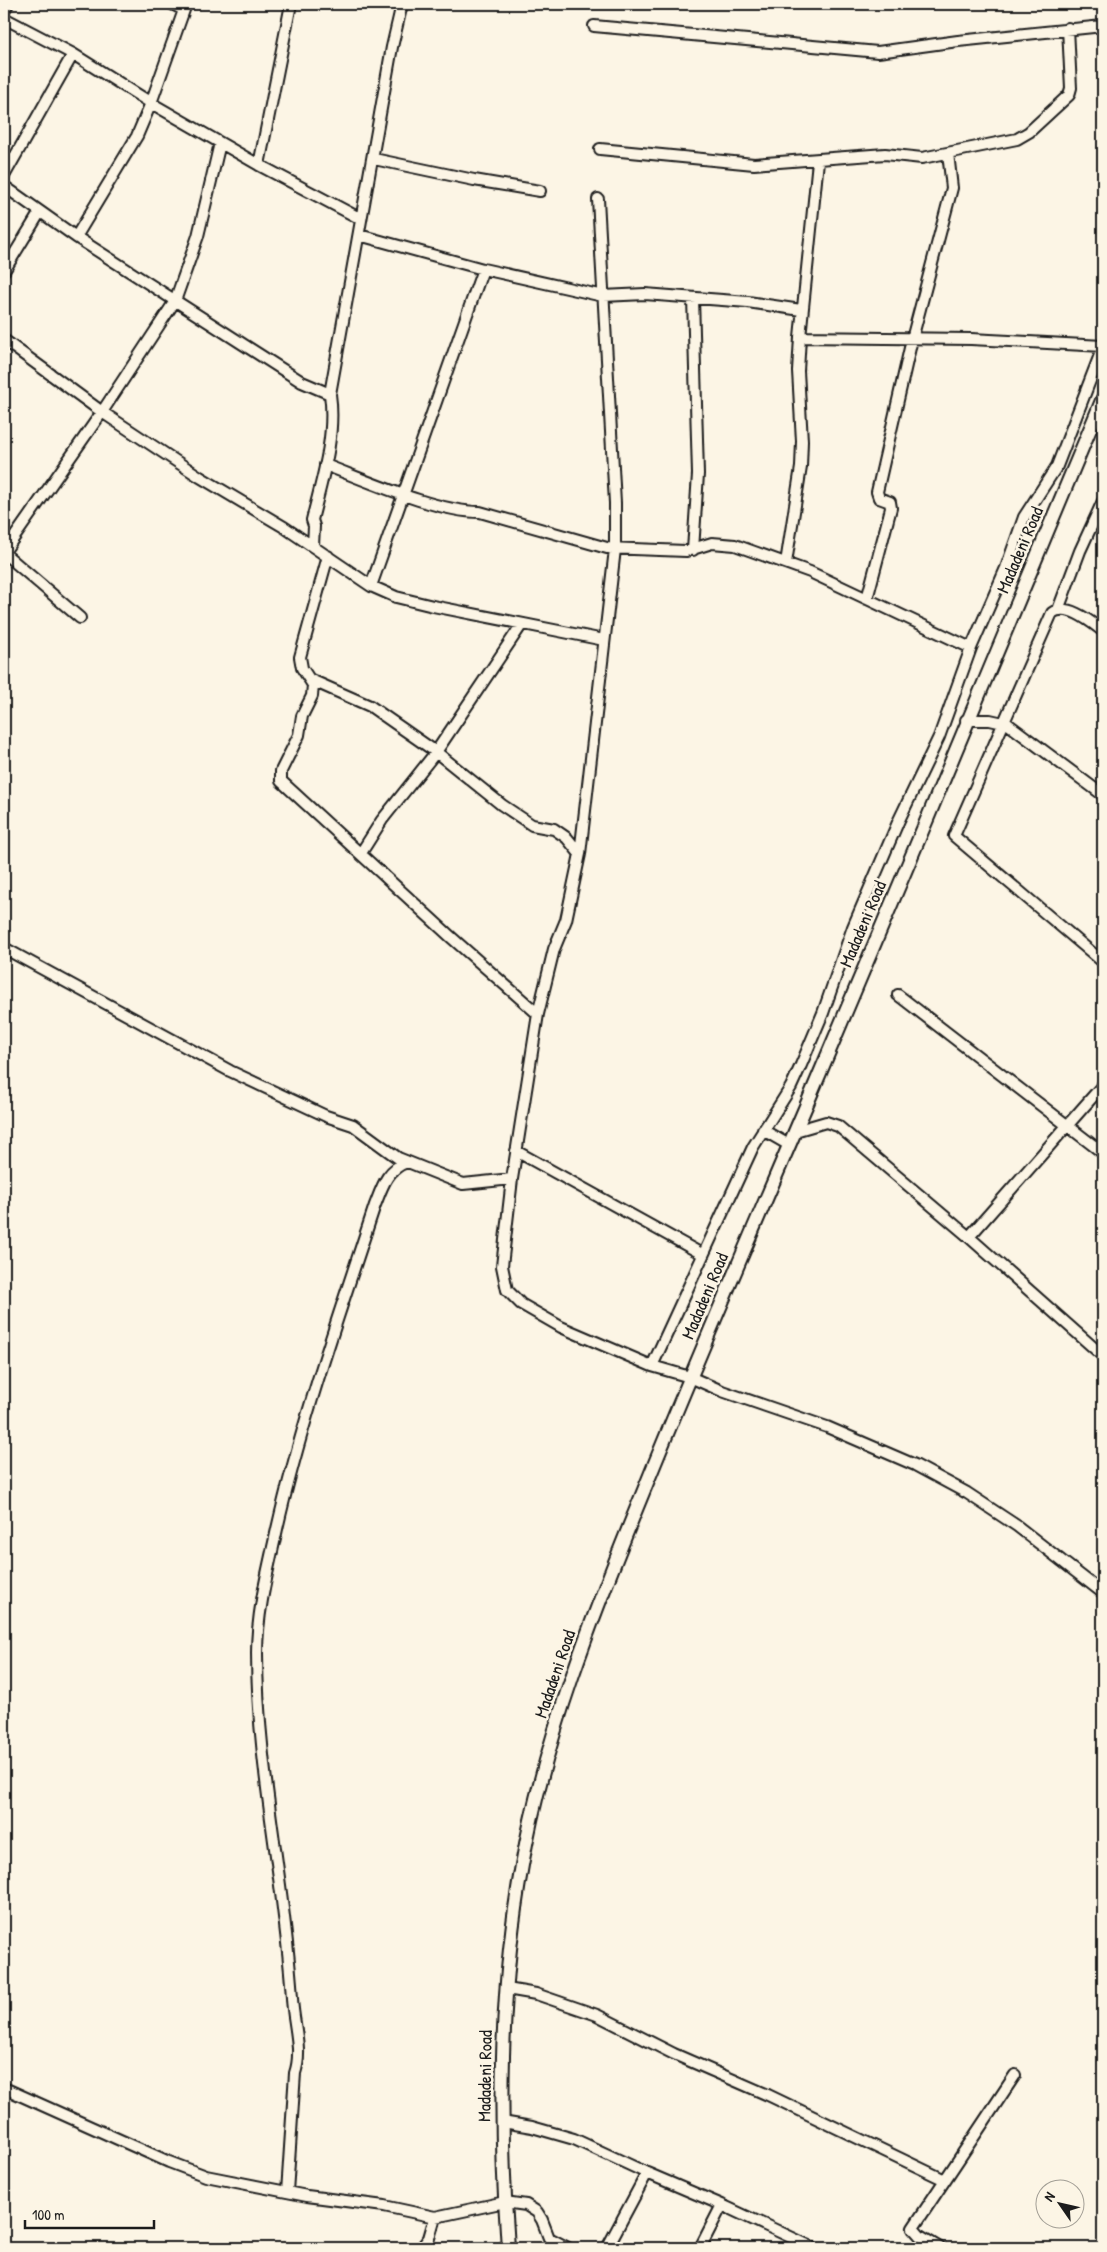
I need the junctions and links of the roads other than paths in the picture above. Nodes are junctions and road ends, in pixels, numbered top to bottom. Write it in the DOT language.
graph roads {
  1 [pos="8,4"];
  2 [pos="172,4"];
  3 [pos="291,4"];
  4 [pos="402,4"];
  5 [pos="185,7"];
  6 [pos="4,10"];
  7 [pos="4,18"];
  8 [pos="594,26"];
  9 [pos="1103,26"];
  10 [pos="1068,28"];
  11 [pos="73,54"];
  12 [pos="151,103"];
  13 [pos="220,143"];
  14 [pos="600,149"];
  15 [pos="948,153"];
  16 [pos="374,159"];
  17 [pos="818,160"];
  18 [pos="259,166"];
  19 [pos="4,176"];
  20 [pos="4,186"];
  21 [pos="540,191"];
  22 [pos="598,199"];
  23 [pos="40,212"];
  24 [pos="361,219"];
  25 [pos="359,235"];
  26 [pos="76,237"];
  27 [pos="483,269"];
  28 [pos="4,271"];
  29 [pos="603,296"];
  30 [pos="693,298"];
  31 [pos="175,301"];
  32 [pos="801,310"];
  33 [pos="800,337"];
  34 [pos="912,339"];
  35 [pos="4,340"];
  36 [pos="1103,346"];
  37 [pos="330,394"];
  38 [pos="1103,398"];
  39 [pos="102,412"];
  40 [pos="325,464"];
  41 [pos="404,494"];
  42 [pos="1103,501"];
  43 [pos="313,546"];
  44 [pos="615,549"];
  45 [pos="693,550"];
  46 [pos="4,552"];
  47 [pos="328,556"];
  48 [pos="786,563"];
  49 [pos="371,586"];
  50 [pos="867,599"];
  51 [pos="1058,610"];
  52 [pos="80,618"];
  53 [pos="522,624"];
  54 [pos="1103,631"];
  55 [pos="604,640"];
  56 [pos="971,648"];
  57 [pos="311,680"];
  58 [pos="966,720"];
  59 [pos="1004,722"];
  60 [pos="436,752"];
  61 [pos="1103,796"];
  62 [pos="361,853"];
  63 [pos="580,854"];
  64 [pos="4,948"];
  65 [pos="1103,962"];
  66 [pos="898,995"];
  67 [pos="538,1014"];
  68 [pos="1103,1085"];
  69 [pos="1068,1125"];
  70 [pos="763,1130"];
  71 [pos="795,1131"];
  72 [pos="789,1145"];
  73 [pos="516,1151"];
  74 [pos="1103,1153"];
  75 [pos="407,1162"];
  76 [pos="512,1178"];
  77 [pos="969,1237"];
  78 [pos="702,1254"];
  79 [pos="1103,1356"];
  80 [pos="652,1366"];
  81 [pos="690,1377"];
  82 [pos="1103,1593"];
  83 [pos="507,1989"];
  84 [pos="1015,2075"];
  85 [pos="4,2088"];
  86 [pos="502,2122"];
  87 [pos="647,2173"];
  88 [pos="945,2180"];
  89 [pos="287,2192"];
  90 [pos="505,2202"];
  91 [pos="722,2205"];
  92 [pos="435,2217"];
  93 [pos="549,2243"];
  94 [pos="421,2248"];
  95 [pos="508,2248"];
  96 [pos="568,2248"];
  97 [pos="607,2248"];
  98 [pos="700,2248"];
  99 [pos="814,2248"];
  100 [pos="940,2248"];
  1 -- 6 [label="street"];
  2 -- 5 [label="street"];
  3 -- 18 [label="street"];
  4 -- 16 [label="street"];
  5 -- 12 [label="street"];
  7 -- 11 [label="street"];
  8 -- 10 [label="street"];
  9 -- 10 [label="street"];
  10 -- 15 [label="street"];
  11 -- 12 [label="street"];
  11 -- 19 [label="street"];
  12 -- 13 [label="street"];
  12 -- 26 [label="street"];
  13 -- 18 [label="street"];
  13 -- 31 [label="street"];
  14 -- 17 [label="street"];
  15 -- 17 [label="street"];
  15 -- 34 [label="street"];
  16 -- 21 [label="street"];
  16 -- 24 [label="street"];
  17 -- 32 [label="street"];
  18 -- 24 [label="street"];
  20 -- 23 [label="street"];
  22 -- 29 [label="street"];
  23 -- 26 [label="street"];
  23 -- 28 [label="street"];
  24 -- 25 [label="street"];
  25 -- 27 [label="street"];
  25 -- 37 [label="street"];
  26 -- 31 [label="street"];
  27 -- 29 [label="street"];
  27 -- 41 [label="street"];
  29 -- 30 [label="street"];
  29 -- 44 [label="street"];
  30 -- 32 [label="street"];
  30 -- 45 [label="street"];
  31 -- 37 [label="street"];
  31 -- 39 [label="street"];
  32 -- 33 [label="street"];
  33 -- 34 [label="street"];
  33 -- 48 [label="street"];
  34 -- 36 [label="street"];
  34 -- 50 [label="street"];
  35 -- 39 [label="street"];
  36 -- 56 [label="street"];
  37 -- 40 [label="street"];
  38 -- 58 [label="street, Madadeni Road"];
  39 -- 43 [label="street"];
  39 -- 46 [label="street"];
  40 -- 41 [label="street"];
  40 -- 43 [label="street"];
  41 -- 44 [label="street"];
  41 -- 49 [label="street"];
  42 -- 51 [label="street"];
  43 -- 47 [label="street"];
  44 -- 45 [label="street"];
  44 -- 55 [label="street"];
  45 -- 48 [label="street"];
  46 -- 52 [label="street"];
  47 -- 49 [label="street"];
  47 -- 57 [label="street"];
  48 -- 50 [label="street"];
  49 -- 53 [label="street"];
  50 -- 56 [label="street"];
  51 -- 54 [label="street"];
  51 -- 59 [label="street"];
  53 -- 55 [label="street"];
  53 -- 60 [label="street"];
  55 -- 63 [label="street"];
  56 -- 70 [label="street"];
  57 -- 60 [label="street"];
  57 -- 62 [label="street"];
  58 -- 59 [label="street"];
  58 -- 71 [label="street, Madadeni Road"];
  59 -- 61 [label="street"];
  59 -- 65 [label="street"];
  60 -- 62 [label="street"];
  60 -- 63 [label="street"];
  62 -- 67 [label="street"];
  63 -- 67 [label="street"];
  64 -- 75 [label="street"];
  66 -- 69 [label="street"];
  67 -- 73 [label="street"];
  68 -- 69 [label="street"];
  69 -- 74 [label="street"];
  69 -- 77 [label="street"];
  70 -- 72 [label="street"];
  70 -- 78 [label="street"];
  71 -- 72 [label="street, Madadeni Road"];
  71 -- 77 [label="street"];
  72 -- 81 [label="street, Madadeni Road"];
  73 -- 76 [label="street"];
  73 -- 78 [label="street"];
  75 -- 76 [label="street"];
  75 -- 89 [label="street"];
  76 -- 80 [label="street"];
  77 -- 79 [label="street"];
  78 -- 80 [label="street"];
  80 -- 81 [label="street"];
  81 -- 82 [label="street"];
  81 -- 83 [label="street, Madadeni Road"];
  83 -- 86 [label="street, Madadeni Road"];
  83 -- 88 [label="street"];
  84 -- 88 [label="street"];
  85 -- 89 [label="street"];
  86 -- 87 [label="street"];
  86 -- 90 [label="street, Madadeni Road"];
  87 -- 91 [label="street"];
  87 -- 97 [label="street"];
  88 -- 100 [label="street"];
  89 -- 92 [label="street"];
  90 -- 92 [label="street"];
  90 -- 93 [label="street"];
  90 -- 95 [label="street, Madadeni Road"];
  91 -- 98 [label="street"];
  91 -- 99 [label="street"];
  92 -- 94 [label="street"];
  93 -- 96 [label="street"];
}
